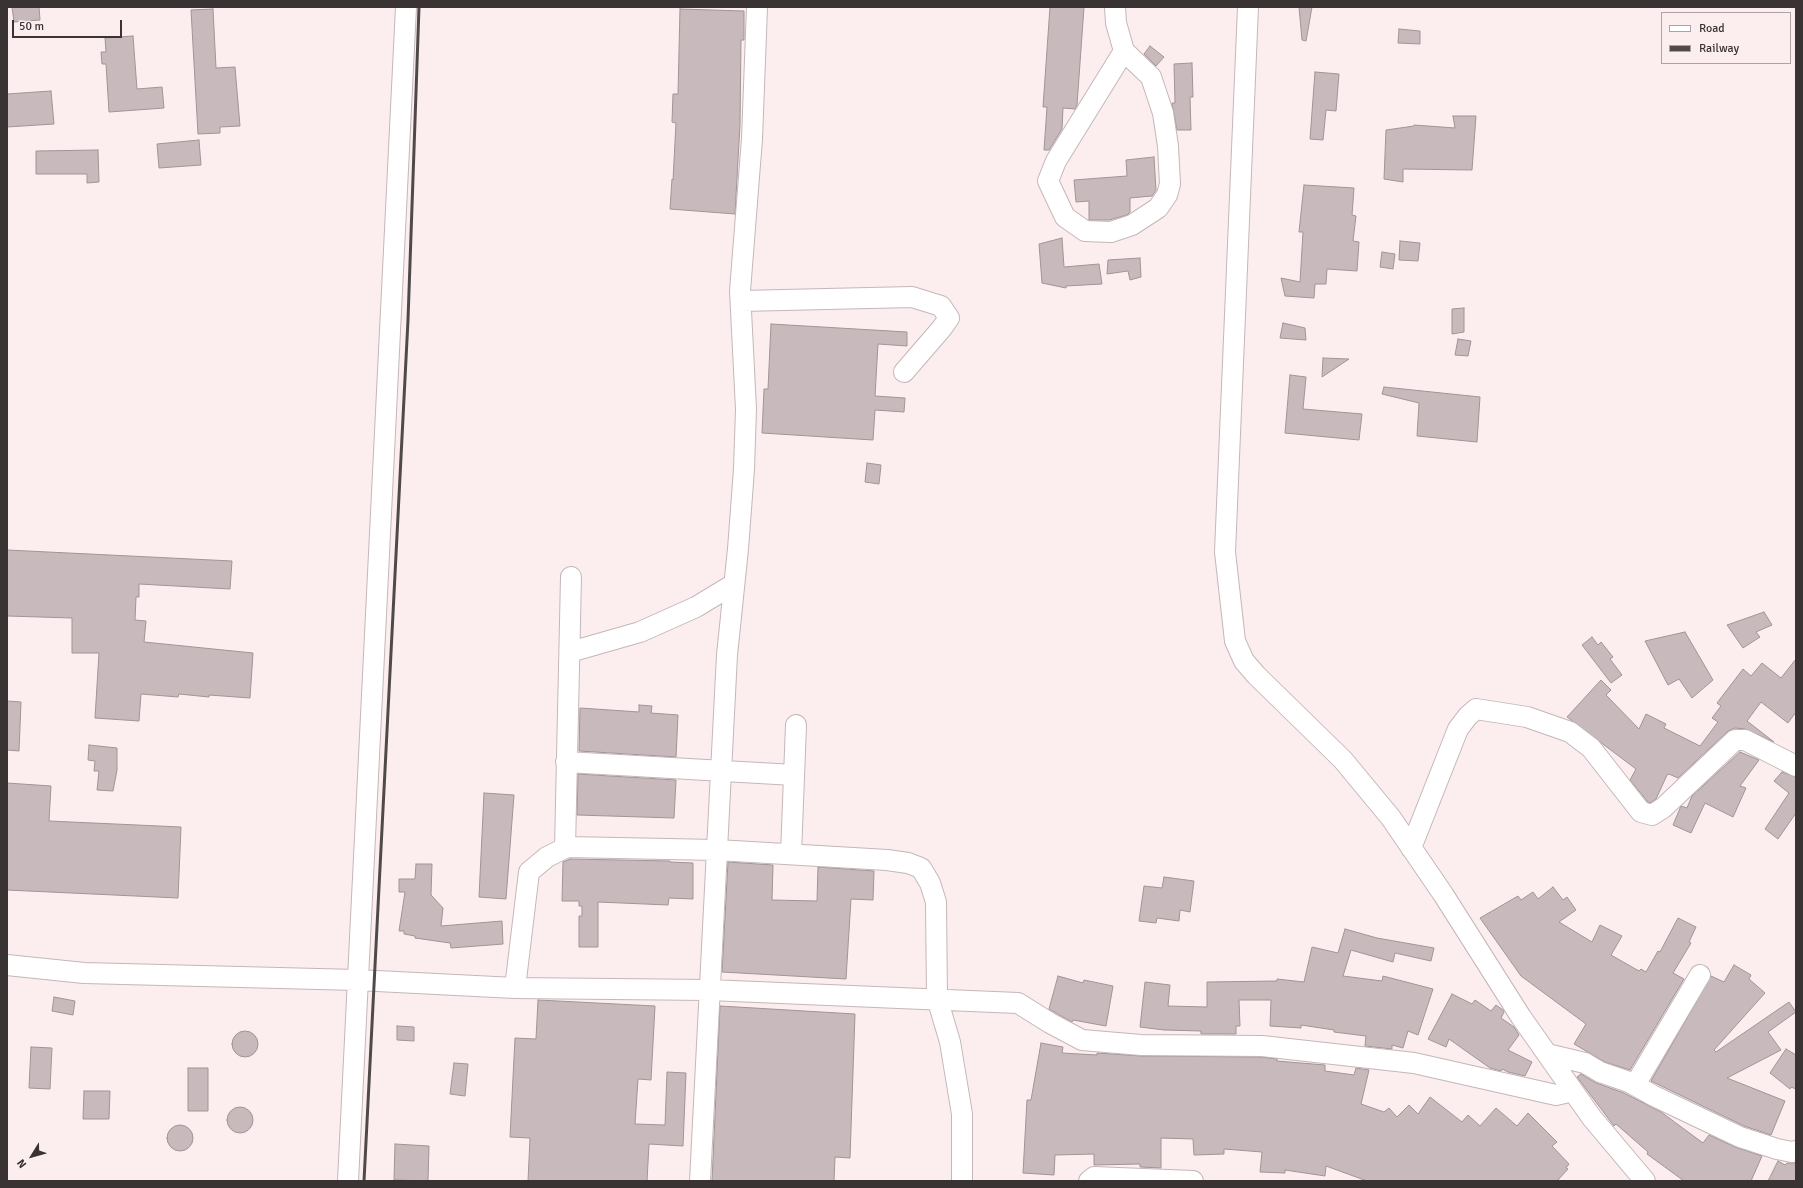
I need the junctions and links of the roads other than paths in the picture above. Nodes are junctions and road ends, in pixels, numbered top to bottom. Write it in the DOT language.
graph roads {
  1 [pos="406,7"];
  2 [pos="757,7"];
  3 [pos="1115,7"];
  4 [pos="1248,7"];
  5 [pos="1124,51"];
  6 [pos="741,301"];
  7 [pos="904,372"];
  8 [pos="571,577"];
  9 [pos="734,578"];
  10 [pos="570,652"];
  11 [pos="796,725"];
  12 [pos="566,762"];
  13 [pos="1796,766"];
  14 [pos="722,771"];
  15 [pos="794,775"];
  16 [pos="565,848"];
  17 [pos="1411,848"];
  18 [pos="717,850"];
  19 [pos="791,854"];
  20 [pos="7,965"];
  21 [pos="1700,975"];
  22 [pos="357,980"];
  23 [pos="515,988"];
  24 [pos="709,990"];
  25 [pos="937,998"];
  26 [pos="1547,1054"];
  27 [pos="1634,1085"];
  28 [pos="1573,1091"];
  29 [pos="1796,1151"];
  30 [pos="348,1181"];
  31 [pos="700,1181"];
  32 [pos="962,1181"];
  33 [pos="1089,1181"];
  34 [pos="1193,1181"];
  35 [pos="1645,1181"];
  1 -- 22 [label="street"];
  2 -- 6 [label="street"];
  3 -- 5 [label="street"];
  4 -- 17 [label="street"];
  5 -- 5 [label="street"];
  6 -- 7 [label="street"];
  6 -- 9 [label="street"];
  8 -- 10 [label="street"];
  9 -- 10 [label="street"];
  9 -- 14 [label="street"];
  10 -- 12 [label="street"];
  11 -- 15 [label="street"];
  12 -- 14 [label="street"];
  12 -- 16 [label="street"];
  13 -- 17 [label="street"];
  14 -- 15 [label="street"];
  14 -- 18 [label="street"];
  15 -- 19 [label="street"];
  16 -- 18 [label="street"];
  16 -- 23 [label="street"];
  17 -- 26 [label="street"];
  18 -- 19 [label="street"];
  18 -- 24 [label="street"];
  19 -- 25 [label="street"];
  20 -- 22 [label="street"];
  21 -- 27 [label="street"];
  22 -- 23 [label="street"];
  22 -- 30 [label="street"];
  23 -- 24 [label="street"];
  24 -- 25 [label="street"];
  24 -- 31 [label="street"];
  25 -- 28 [label="street"];
  25 -- 32 [label="street"];
  26 -- 27 [label="street"];
  26 -- 28 [label="street"];
  27 -- 29 [label="street"];
  28 -- 35 [label="street"];
  33 -- 34 [label="street"];
}
